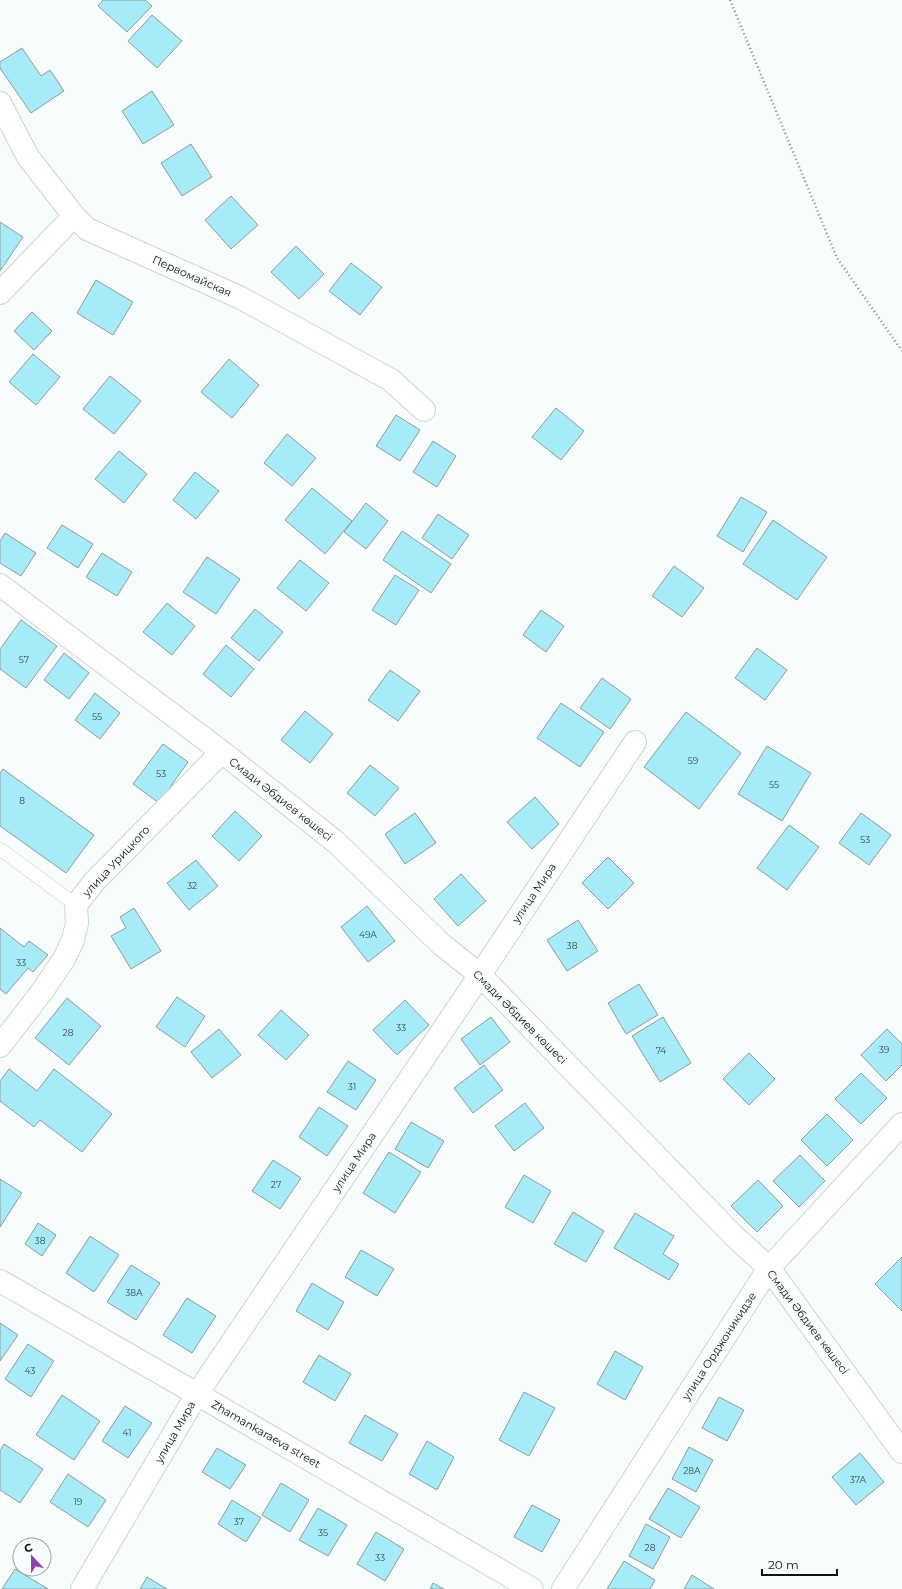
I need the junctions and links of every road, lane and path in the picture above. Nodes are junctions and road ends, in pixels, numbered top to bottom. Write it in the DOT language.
graph roads {
  1 [pos="730,0"];
  2 [pos="0,103"];
  3 [pos="74,216"];
  4 [pos="0,293"];
  5 [pos="902,351"];
  6 [pos="424,410"];
  7 [pos="0,585"];
  8 [pos="635,742"];
  9 [pos="222,752"];
  10 [pos="0,849"];
  11 [pos="76,906"];
  12 [pos="480,975"];
  13 [pos="0,1046"];
  14 [pos="902,1124"];
  15 [pos="769,1268"];
  16 [pos="0,1281"];
  17 [pos="197,1394"];
  18 [pos="902,1452"];
  19 [pos="82,1589"];
  20 [pos="532,1589"];
  21 [pos="564,1589"];
  1 -- 5 [label="path"];
  2 -- 3 [label="street, Первомайская"];
  3 -- 4 [label="street"];
  3 -- 6 [label="street, Первомайская"];
  7 -- 9 [label="street, Смади Әбдиев көшесі"];
  8 -- 12 [label="street, улица Мира"];
  9 -- 11 [label="street, улица Урицкого"];
  9 -- 12 [label="street, Смади Әбдиев көшесі"];
  10 -- 11 [label="lane"];
  11 -- 13 [label="street, улица Урицкого"];
  12 -- 15 [label="street, Смади Әбдиев көшесі"];
  12 -- 17 [label="street, улица Мира"];
  14 -- 15 [label="street, улица Орджоникидзе"];
  15 -- 18 [label="street, Смади Әбдиев көшесі"];
  15 -- 21 [label="street, улица Орджоникидзе"];
  16 -- 17 [label="street, Zhamankaraeva street"];
  17 -- 19 [label="street, улица Мира"];
  17 -- 20 [label="street, Zhamankaraeva street"];
}
